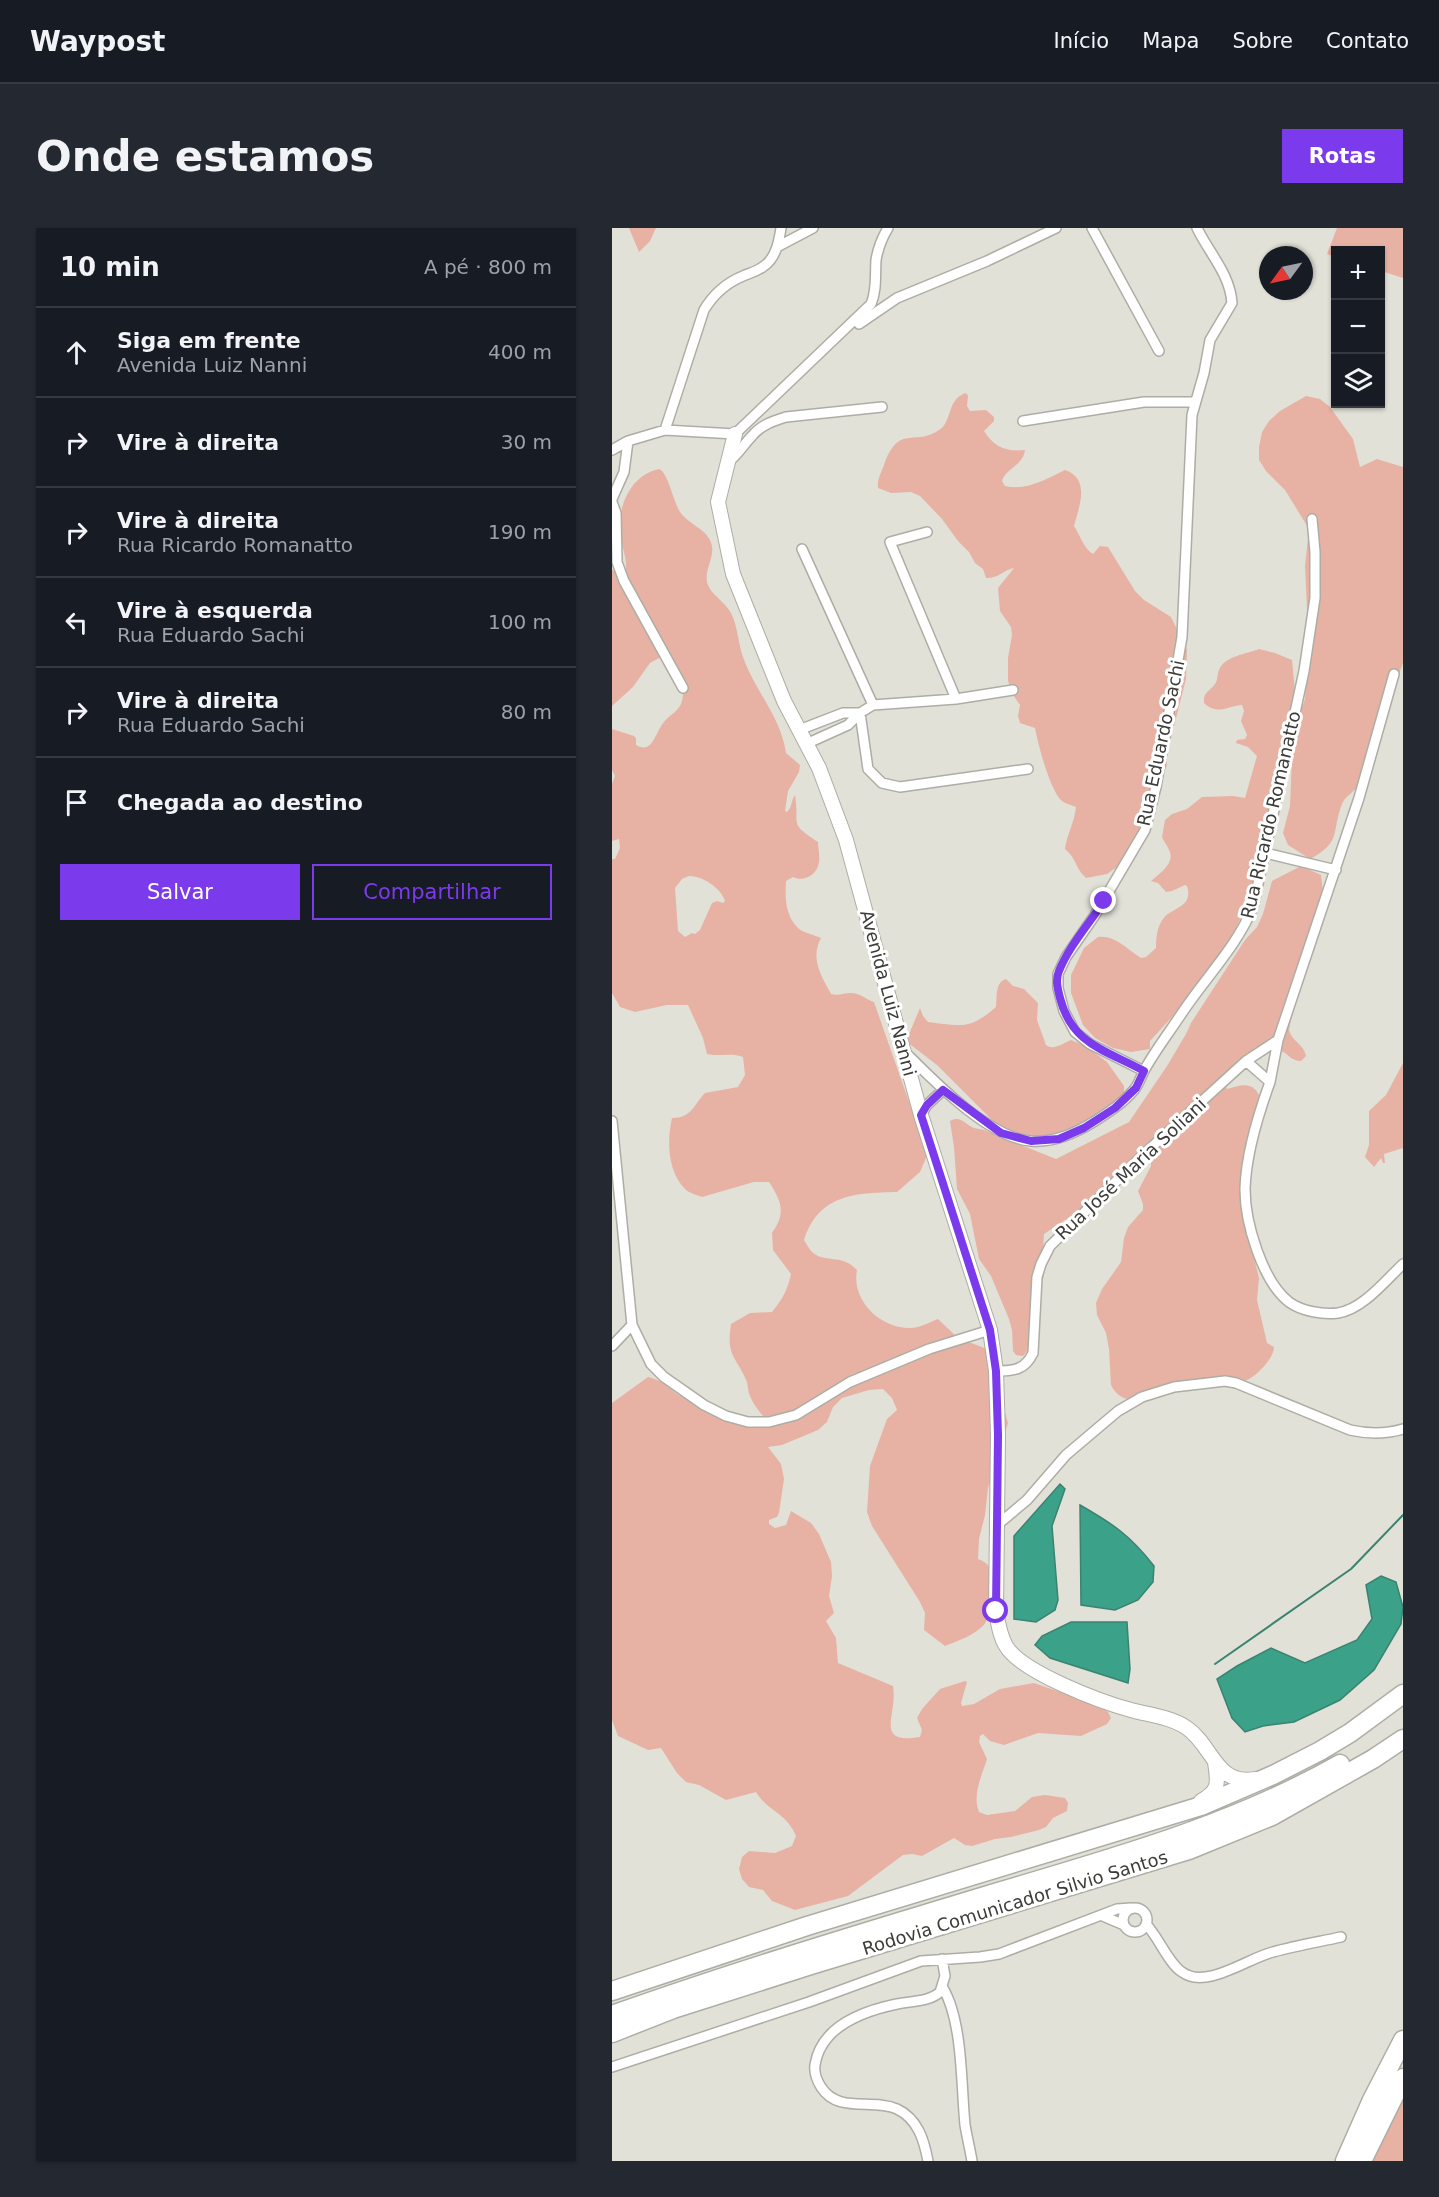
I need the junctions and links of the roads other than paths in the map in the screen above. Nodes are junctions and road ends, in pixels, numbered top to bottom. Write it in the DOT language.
graph roads {
  1 [pos="780,228"];
  2 [pos="813,228"];
  3 [pos="888,228"];
  4 [pos="1056,228"];
  5 [pos="1092,228"];
  6 [pos="1197,228"];
  7 [pos="777,247"];
  8 [pos="846,330"];
  9 [pos="1159,351"];
  10 [pos="1195,402"];
  11 [pos="882,407"];
  12 [pos="1023,421"];
  13 [pos="665,430"];
  14 [pos="735,434"];
  15 [pos="628,441"];
  16 [pos="612,450"];
  17 [pos="727,462"];
  18 [pos="612,501"];
  19 [pos="1312,519"];
  20 [pos="927,532"];
  21 [pos="802,549"];
  22 [pos="1394,674"];
  23 [pos="682,688"];
  24 [pos="1013,690"];
  25 [pos="956,699"];
  26 [pos="873,705"];
  27 [pos="860,713"];
  28 [pos="799,730"];
  29 [pos="806,744"];
  30 [pos="1028,769"];
  31 [pos="1265,853"];
  32 [pos="1336,870"];
  33 [pos="1278,1040"];
  34 [pos="904,1052"];
  35 [pos="1246,1061"];
  36 [pos="1144,1071"];
  37 [pos="930,1078"];
  38 [pos="1270,1082"];
  39 [pos="913,1086"];
  40 [pos="943,1090"];
  41 [pos="921,1115"];
  42 [pos="612,1121"];
  43 [pos="1403,1264"];
  44 [pos="632,1325"];
  45 [pos="990,1330"];
  46 [pos="612,1346"];
  47 [pos="996,1371"];
  48 [pos="1403,1429"];
  49 [pos="996,1526"];
  50 [pos="1403,1694"];
  51 [pos="1403,1725"];
  52 [pos="1403,1739"];
  53 [pos="1403,1751"];
  54 [pos="1215,1760"];
  55 [pos="1273,1775"];
  56 [pos="1178,1815"];
  57 [pos="1272,1816"];
  58 [pos="1131,1908"];
  59 [pos="1103,1916"];
  60 [pos="1146,1924"];
  61 [pos="1124,1925"];
  62 [pos="1341,1937"];
  63 [pos="942,1959"];
  64 [pos="943,1988"];
  65 [pos="612,1990"];
  66 [pos="612,2015"];
  67 [pos="612,2033"];
  68 [pos="1403,2040"];
  69 [pos="612,2067"];
  70 [pos="1403,2078"];
  71 [pos="928,2161"];
  72 [pos="972,2161"];
  73 [pos="1345,2161"];
  74 [pos="1362,2161"];
  1 -- 7 [label="street"];
  2 -- 7 [label="street"];
  3 -- 8 [label="street"];
  4 -- 8 [label="street"];
  5 -- 9 [label="street"];
  6 -- 10 [label="street, Rua Eduardo Sachi"];
  7 -- 13 [label="street"];
  8 -- 14 [label="street"];
  10 -- 12 [label="street"];
  10 -- 36 [label="street, Rua Eduardo Sachi"];
  11 -- 17 [label="street"];
  13 -- 14 [label="street"];
  13 -- 15 [label="street"];
  14 -- 17 [label="street, Avenida Luiz Nanni"];
  15 -- 16 [label="street"];
  15 -- 18 [label="street"];
  17 -- 28 [label="street, Avenida Luiz Nanni"];
  18 -- 23 [label="street"];
  19 -- 31 [label="street, Rua Ricardo Romanatto"];
  20 -- 25 [label="street"];
  21 -- 26 [label="street"];
  22 -- 32 [label="street"];
  24 -- 25 [label="street"];
  25 -- 26 [label="street"];
  26 -- 27 [label="street"];
  27 -- 28 [label="street"];
  27 -- 29 [label="street"];
  27 -- 30 [label="street"];
  28 -- 29 [label="street, Avenida Luiz Nanni"];
  29 -- 34 [label="street, Avenida Luiz Nanni"];
  31 -- 32 [label="street"];
  31 -- 36 [label="street, Rua Ricardo Romanatto"];
  32 -- 33 [label="street"];
  33 -- 35 [label="street, Rua José Maria Soliani"];
  33 -- 38 [label="street"];
  34 -- 37 [label="street, Rua Ricardo Romanatto"];
  34 -- 39 [label="street, Avenida Luiz Nanni"];
  35 -- 38 [label="street"];
  35 -- 47 [label="street, Rua José Maria Soliani"];
  36 -- 40 [label="street, Rua Ricardo Romanatto"];
  37 -- 39 [label="street"];
  37 -- 40 [label="street, Rua Ricardo Romanatto"];
  38 -- 43 [label="street"];
  39 -- 41 [label="street, Avenida Luiz Nanni"];
  40 -- 41 [label="street"];
  41 -- 45 [label="street, Avenida Luiz Nanni"];
  42 -- 44 [label="street"];
  44 -- 45 [label="street"];
  44 -- 46 [label="street"];
  45 -- 47 [label="street, Avenida Luiz Nanni"];
  47 -- 49 [label="street, Avenida Luiz Nanni"];
  48 -- 49 [label="street"];
  49 -- 54 [label="street, Avenida Luiz Nanni"];
  50 -- 55 [label="highway"];
  51 -- 66 [label="highway, Rodovia Comunicador Silvio Santos"];
  52 -- 57 [label="highway, Rodovia Comunicador Silvio Santos"];
  53 -- 57 [label="highway"];
  54 -- 55 [label="street, Avenida Luiz Nanni"];
  54 -- 56 [label="street"];
  55 -- 56 [label="highway"];
  56 -- 65 [label="highway"];
  57 -- 67 [label="highway, Rodovia Comunicador Silvio Santos"];
  58 -- 59 [label="street"];
  58 -- 60 [label="street"];
  58 -- 61 [label="street"];
  59 -- 61 [label="street"];
  59 -- 63 [label="street"];
  60 -- 61 [label="street"];
  60 -- 62 [label="street"];
  63 -- 64 [label="street"];
  63 -- 69 [label="street"];
  64 -- 71 [label="street"];
  64 -- 72 [label="street"];
  68 -- 73 [label="highway"];
  70 -- 74 [label="highway"];
}
